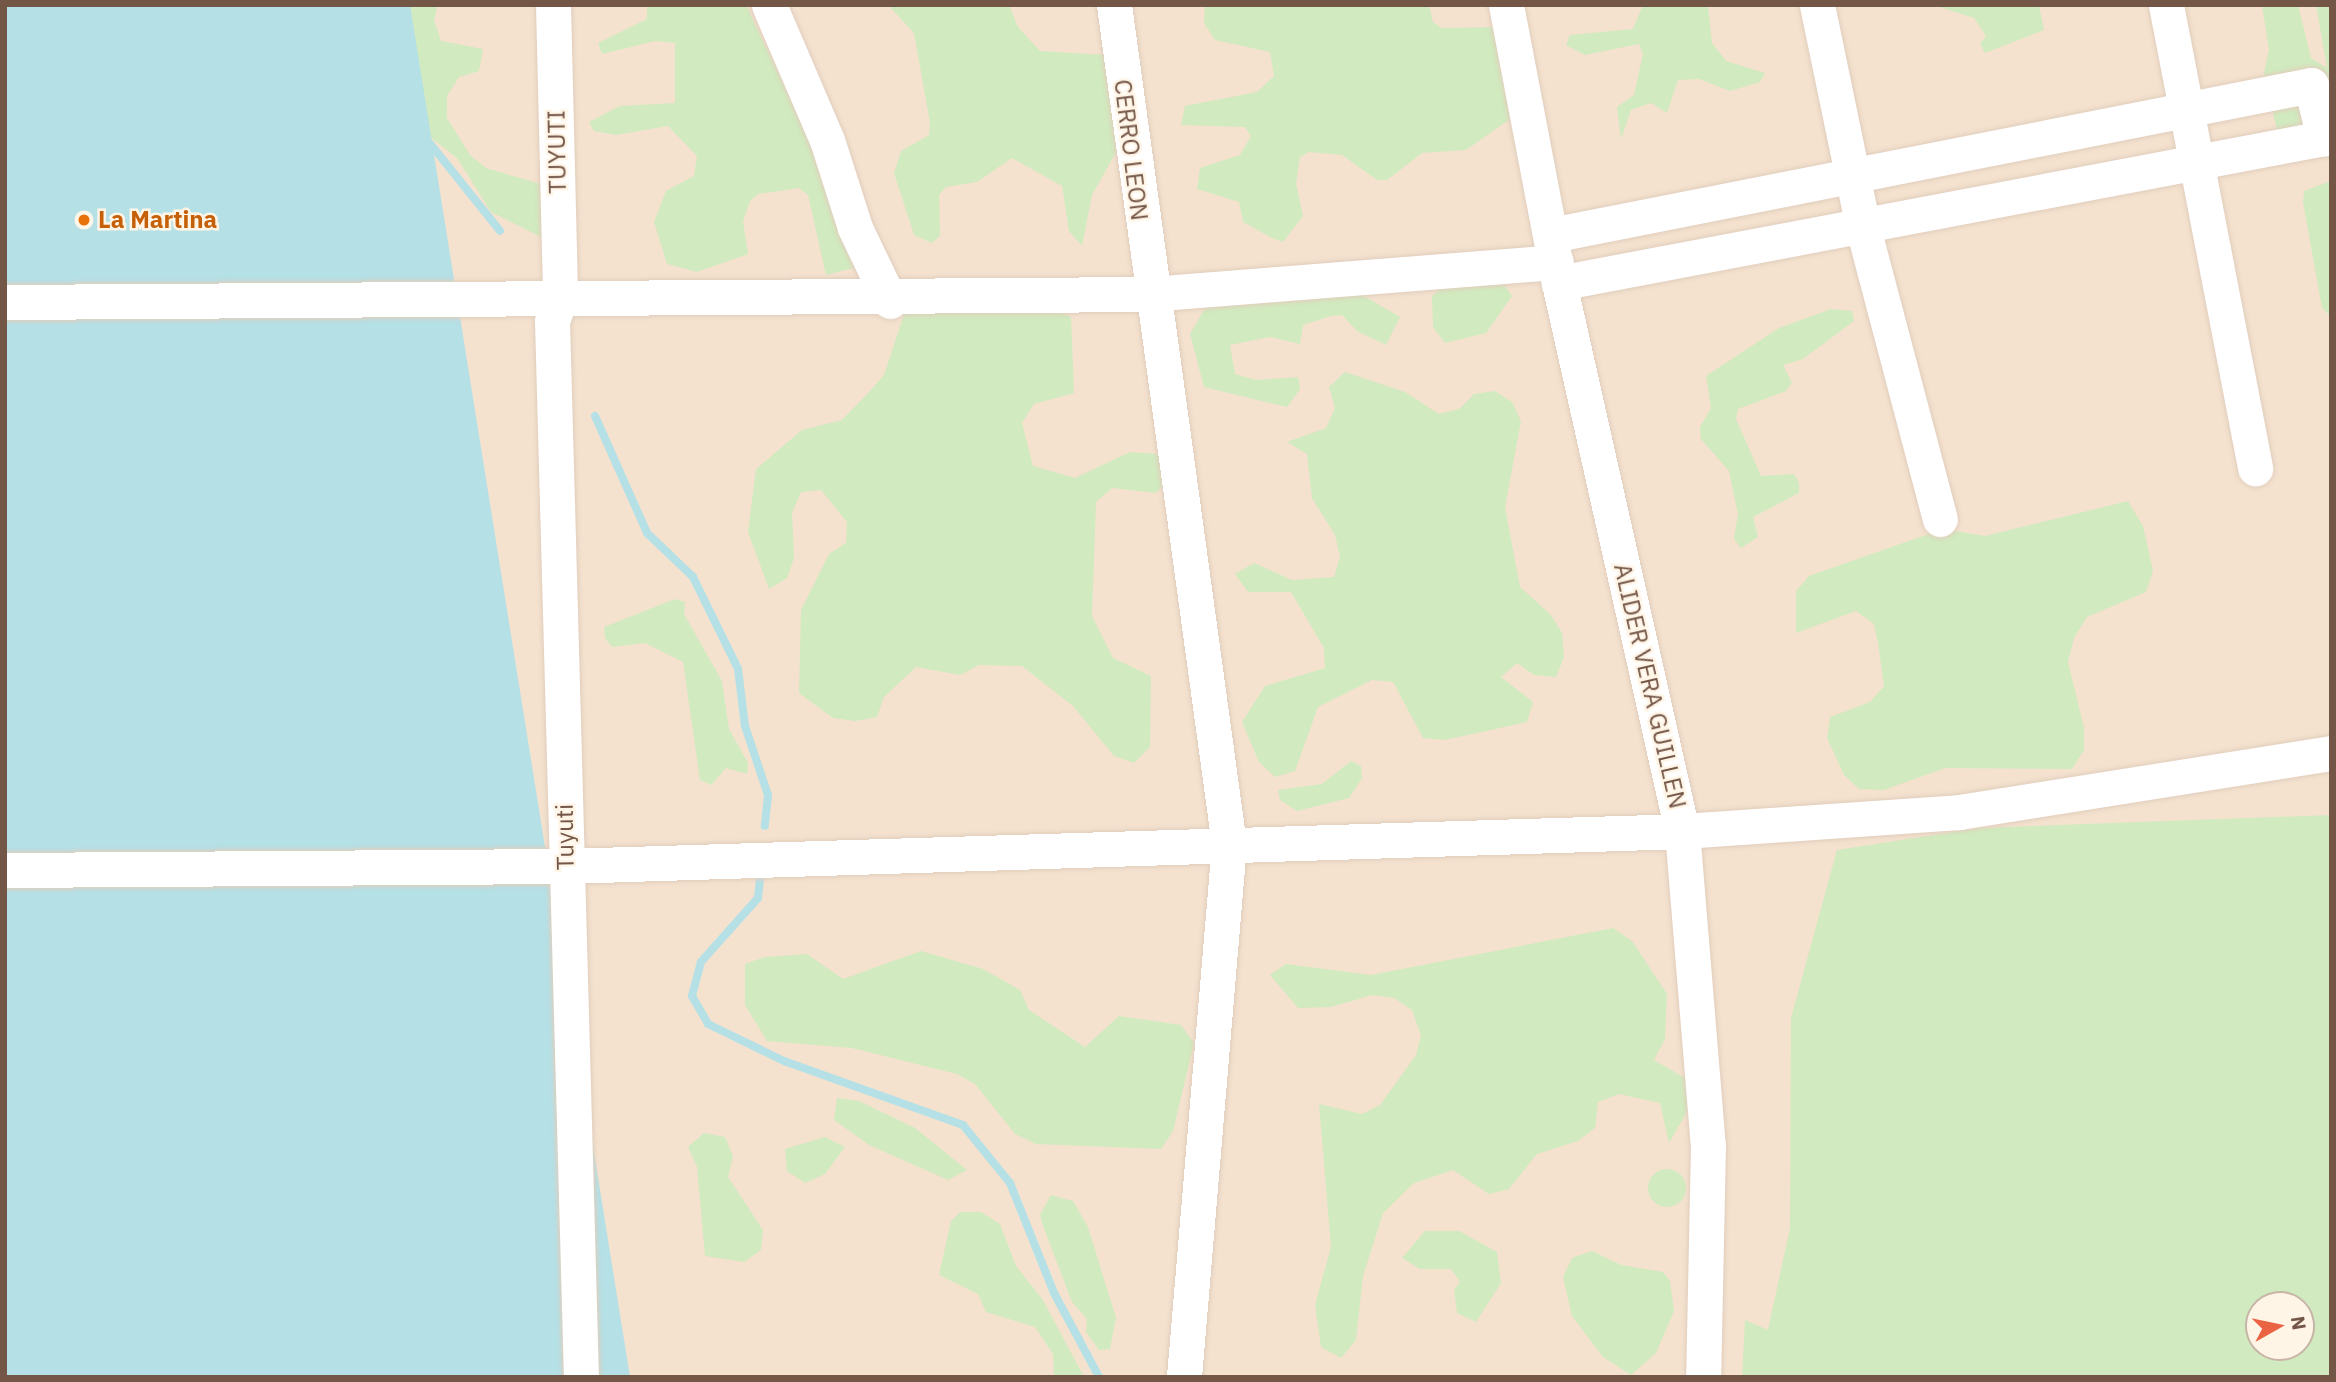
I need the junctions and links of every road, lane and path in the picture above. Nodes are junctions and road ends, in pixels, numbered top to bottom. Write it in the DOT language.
graph roads {
  1 [pos="553,5"];
  2 [pos="769,5"];
  3 [pos="1114,5"];
  4 [pos="1506,5"];
  5 [pos="1817,5"];
  6 [pos="2166,5"];
  7 [pos="2186,110"];
  8 [pos="2321,111"];
  9 [pos="2198,163"];
  10 [pos="1851,177"];
  11 [pos="1863,228"];
  12 [pos="1556,260"];
  13 [pos="1149,294"];
  14 [pos="560,299"];
  15 [pos="890,301"];
  16 [pos="5,302"];
  17 [pos="2255,469"];
  18 [pos="1940,519"];
  19 [pos="2331,753"];
  20 [pos="1682,831"];
  21 [pos="1229,844"];
  22 [pos="565,866"];
  23 [pos="14,869"];
  24 [pos="581,1377"];
  25 [pos="1184,1377"];
  26 [pos="1703,1377"];
  1 -- 14 [label="street, TUYUTI"];
  2 -- 15 [label="street"];
  3 -- 13 [label="street, CERRO LEON"];
  4 -- 12 [label="street, ALIDER VERA GUILLEN"];
  5 -- 10 [label="street"];
  6 -- 7 [label="street"];
  7 -- 8 [label="street"];
  7 -- 9 [label="street"];
  7 -- 10 [label="street"];
  8 -- 9 [label="street"];
  9 -- 11 [label="street"];
  9 -- 17 [label="street"];
  10 -- 11 [label="street"];
  10 -- 12 [label="street"];
  11 -- 12 [label="street"];
  11 -- 18 [label="street"];
  12 -- 13 [label="street"];
  12 -- 20 [label="street, ALIDER VERA GUILLEN"];
  13 -- 15 [label="street"];
  13 -- 21 [label="street, CERRO LEON"];
  14 -- 15 [label="street"];
  14 -- 16 [label="street"];
  14 -- 22 [label="street, Tuyuti"];
  19 -- 20 [label="street"];
  20 -- 21 [label="street"];
  20 -- 26 [label="street, ALIDER VERA GUILLEN"];
  21 -- 22 [label="street"];
  21 -- 25 [label="street, CERRO LEON"];
  22 -- 23 [label="street"];
  22 -- 24 [label="street, Tuyuti"];
}
